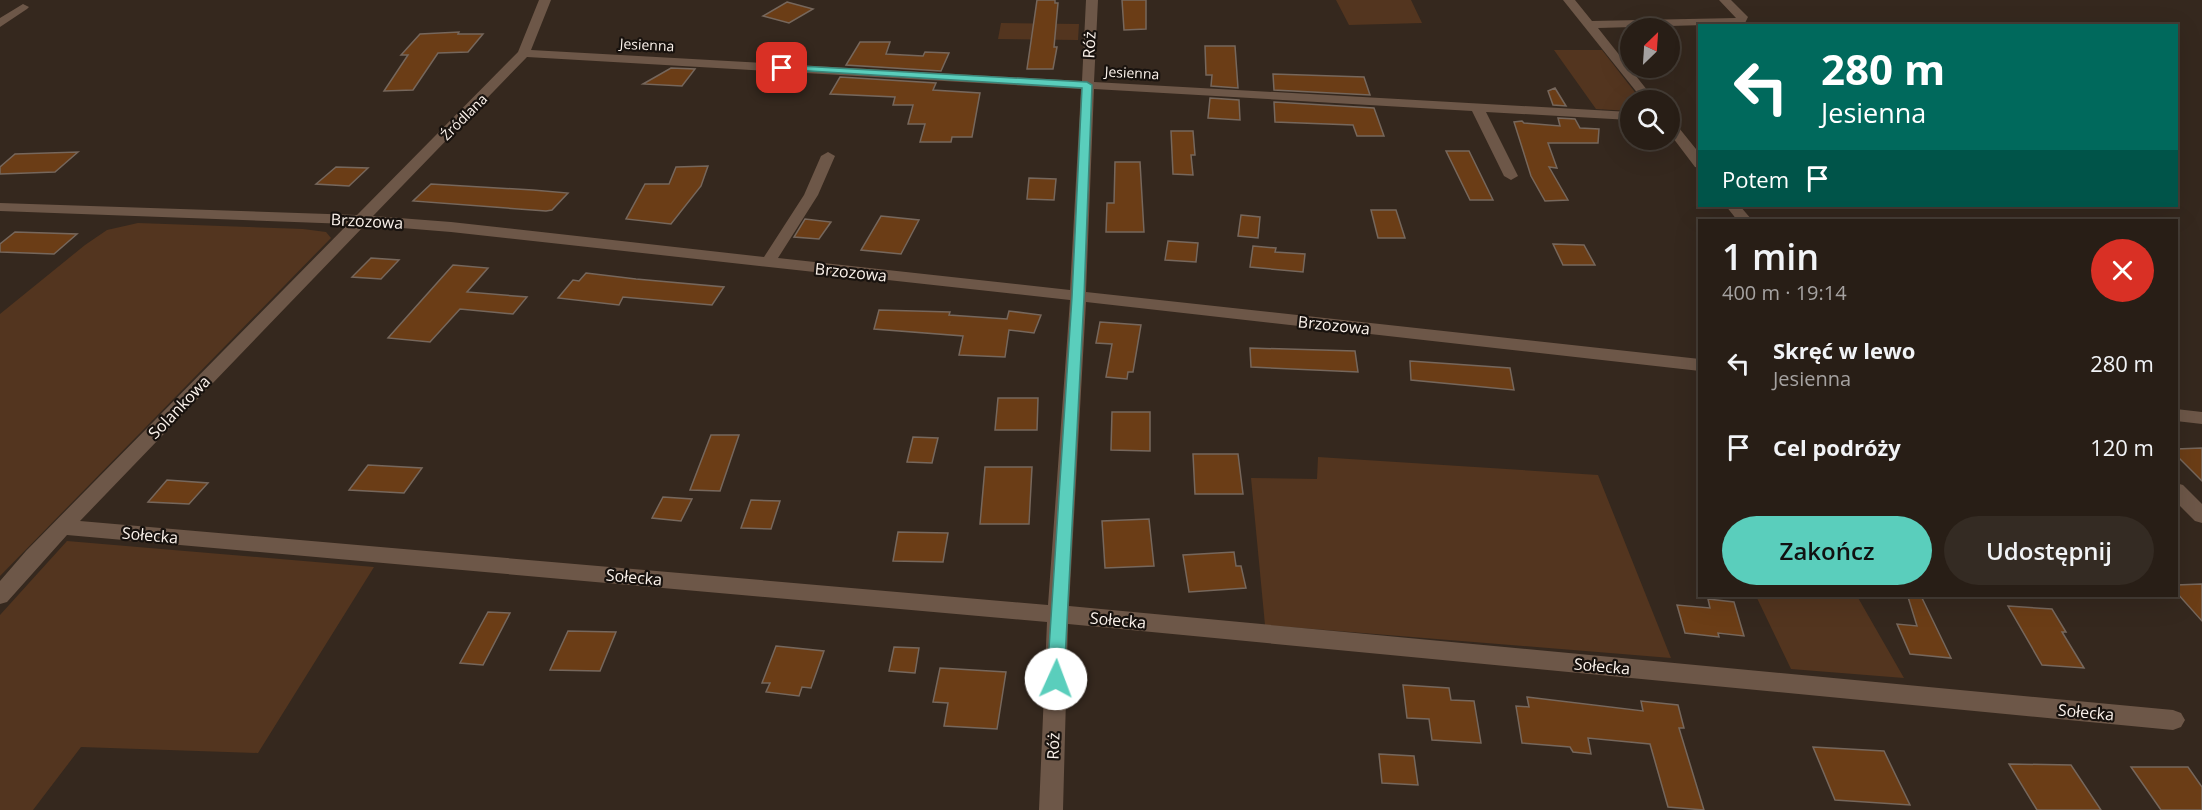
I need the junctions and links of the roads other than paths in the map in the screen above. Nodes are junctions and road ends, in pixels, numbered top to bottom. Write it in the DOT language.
graph roads {
  1 [pos="545,0"];
  2 [pos="1092,0"];
  3 [pos="1569,0"];
  4 [pos="1725,0"];
  5 [pos="23,7"];
  6 [pos="0,23"];
  7 [pos="1589,25"];
  8 [pos="524,53"];
  9 [pos="1087,85"];
  10 [pos="1641,90"];
  11 [pos="1477,107"];
  12 [pos="1620,115"];
  13 [pos="1680,139"];
  14 [pos="828,156"];
  15 [pos="1698,161"];
  16 [pos="1511,176"];
  17 [pos="0,207"];
  18 [pos="1734,207"];
  19 [pos="1744,219"];
  20 [pos="361,220"];
  21 [pos="768,262"];
  22 [pos="1078,297"];
  23 [pos="1698,365"];
  24 [pos="2178,415"];
  25 [pos="2202,418"];
  26 [pos="2178,492"];
  27 [pos="2202,516"];
  28 [pos="62,527"];
  29 [pos="0,596"];
  30 [pos="1058,614"];
  31 [pos="2173,720"];
  32 [pos="1051,810"];
  1 -- 8 [label="street, Źródlana"];
  2 -- 9 [label="street, Róż"];
  3 -- 7 [label="street"];
  4 -- 7 [label="street"];
  5 -- 6 [label="street"];
  7 -- 10 [label="street"];
  8 -- 9 [label="street, Jesienna"];
  8 -- 20 [label="street, Źródlana"];
  9 -- 11 [label="street, Jesienna"];
  9 -- 22 [label="street, Róż"];
  11 -- 12 [label="street, Jesienna"];
  11 -- 16 [label="street"];
  13 -- 15 [label="street"];
  14 -- 21 [label="street"];
  17 -- 20 [label="street, Brzozowa"];
  18 -- 19 [label="street"];
  20 -- 21 [label="street, Brzozowa"];
  20 -- 28 [label="street, Solankowa"];
  21 -- 22 [label="street, Brzozowa"];
  22 -- 23 [label="street, Brzozowa"];
  22 -- 30 [label="street, Róż"];
  24 -- 25 [label="street"];
  26 -- 27 [label="street"];
  28 -- 29 [label="street, Solankowa"];
  28 -- 30 [label="street, Sołecka"];
  30 -- 31 [label="street, Sołecka"];
  30 -- 32 [label="street, Róż"];
}
